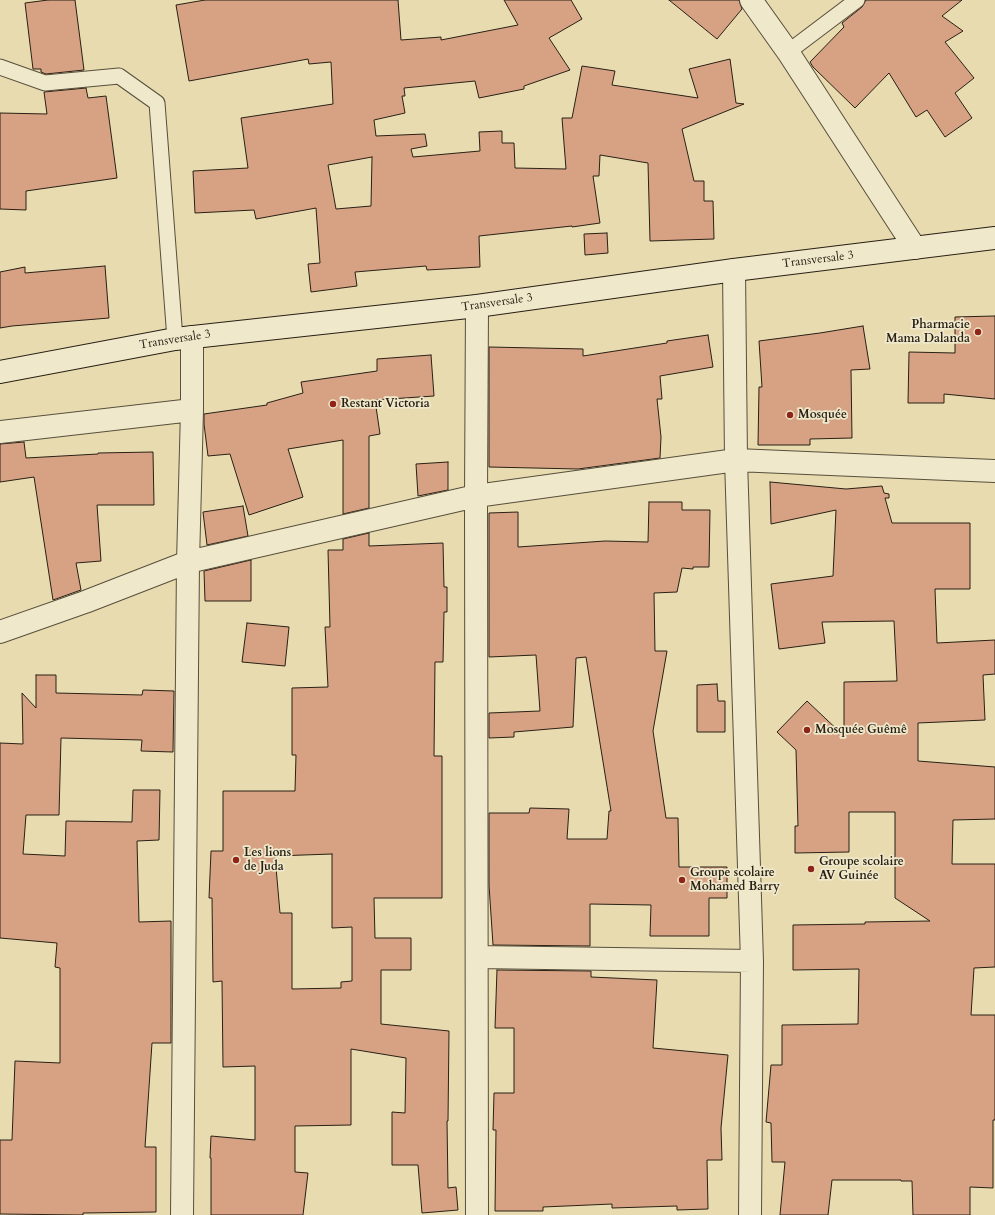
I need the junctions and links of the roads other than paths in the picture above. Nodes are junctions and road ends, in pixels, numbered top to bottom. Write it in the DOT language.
graph roads {
  1 [pos="751,0"];
  2 [pos="857,0"];
  3 [pos="788,52"];
  4 [pos="0,67"];
  5 [pos="995,238"];
  6 [pos="915,248"];
  7 [pos="734,270"];
  8 [pos="477,306"];
  9 [pos="183,338"];
  10 [pos="0,372"];
  11 [pos="192,410"];
  12 [pos="0,432"];
  13 [pos="736,460"];
  14 [pos="995,471"];
  15 [pos="476,496"];
  16 [pos="188,562"];
  17 [pos="0,632"];
  18 [pos="477,957"];
  19 [pos="752,960"];
  20 [pos="182,1215"];
  21 [pos="477,1215"];
  22 [pos="750,1215"];
  1 -- 3 [label="street"];
  2 -- 3 [label="lane"];
  3 -- 6 [label="street"];
  4 -- 9 [label="lane"];
  5 -- 6 [label="street, Transversale 3"];
  6 -- 7 [label="street, Transversale 3"];
  7 -- 8 [label="street, Transversale 3"];
  7 -- 13 [label="street"];
  8 -- 9 [label="street, Transversale 3"];
  8 -- 15 [label="street"];
  9 -- 10 [label="street, Transversale 3"];
  9 -- 11 [label="street"];
  11 -- 12 [label="street"];
  11 -- 16 [label="street"];
  13 -- 14 [label="street"];
  13 -- 15 [label="street"];
  13 -- 19 [label="street"];
  15 -- 16 [label="street"];
  15 -- 18 [label="street"];
  16 -- 17 [label="street"];
  16 -- 20 [label="street"];
  18 -- 19 [label="street"];
  18 -- 21 [label="street"];
  19 -- 22 [label="street"];
}
